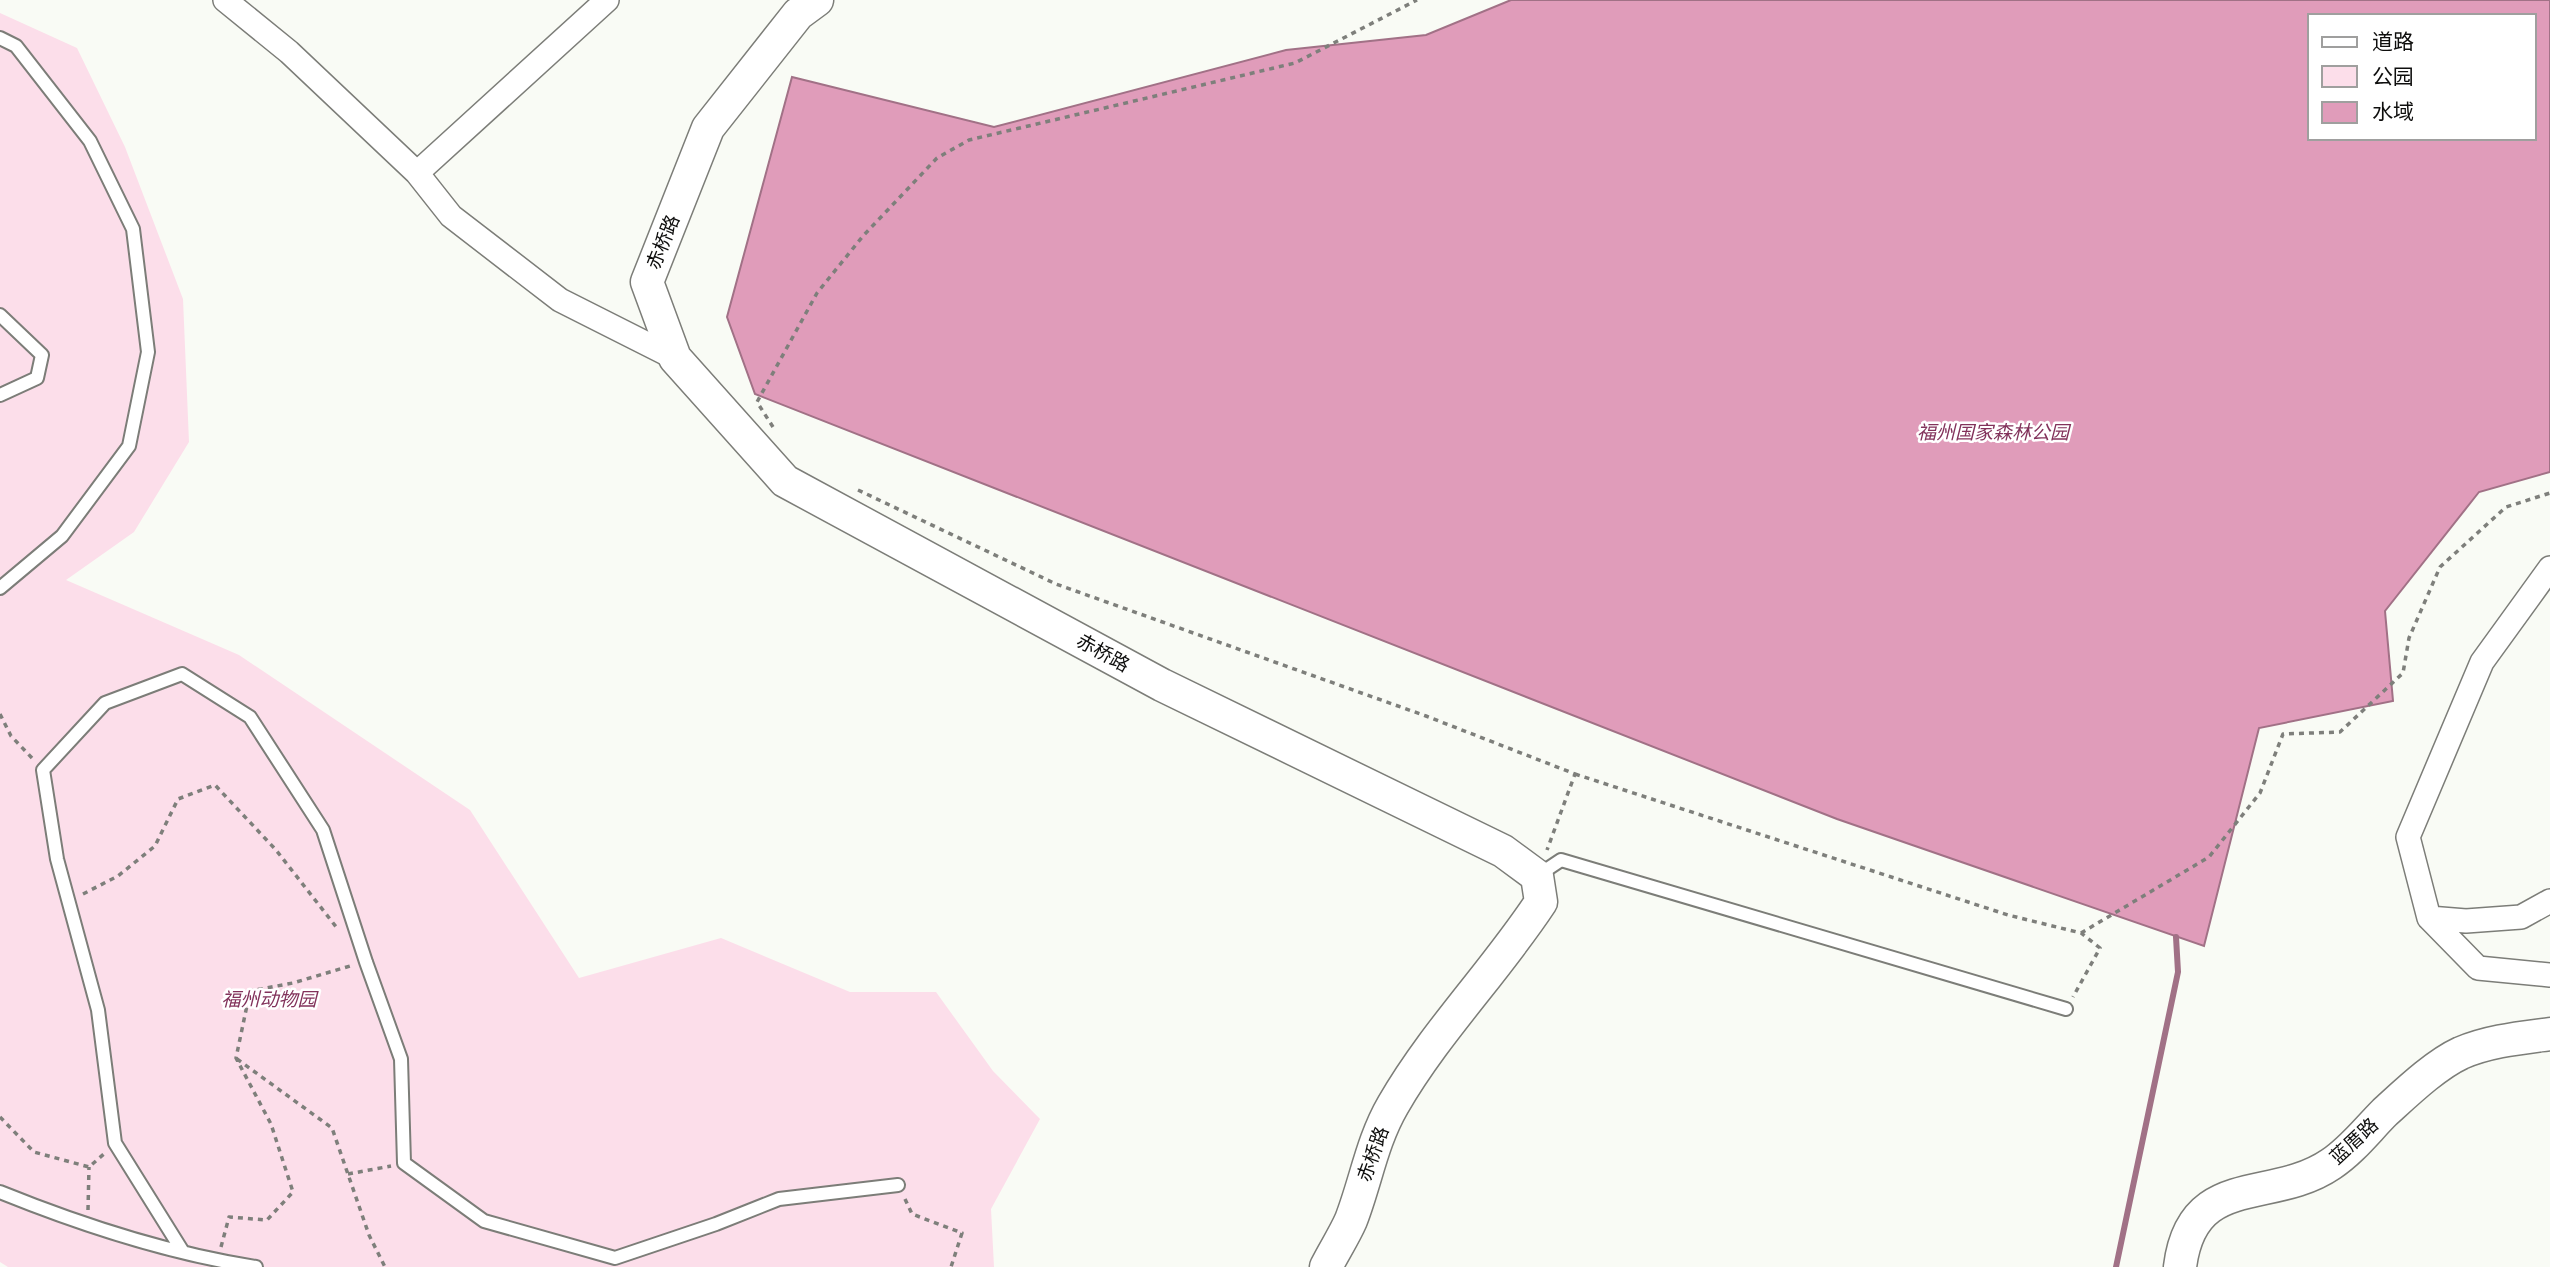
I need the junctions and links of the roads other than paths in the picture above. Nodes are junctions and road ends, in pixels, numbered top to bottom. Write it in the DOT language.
graph roads {
  1 [pos="225,0"];
  2 [pos="607,0"];
  3 [pos="817,0"];
  4 [pos="0,38"];
  5 [pos="417,173"];
  6 [pos="0,316"];
  7 [pos="675,358"];
  8 [pos="0,395"];
  9 [pos="2550,568"];
  10 [pos="0,588"];
  11 [pos="1537,876"];
  12 [pos="2550,901"];
  13 [pos="2429,918"];
  14 [pos="2550,975"];
  15 [pos="2066,1009"];
  16 [pos="2550,1034"];
  17 [pos="898,1185"];
  18 [pos="0,1192"];
  19 [pos="183,1252"];
  20 [pos="256,1267"];
  21 [pos="1326,1267"];
  22 [pos="2180,1267"];
  1 -- 5 [label="street"];
  2 -- 5 [label="street"];
  3 -- 7 [label="street, 赤桥路"];
  4 -- 10 [label="lane"];
  5 -- 7 [label="street"];
  6 -- 8 [label="lane"];
  7 -- 11 [label="street, 赤桥路"];
  9 -- 13 [label="street"];
  11 -- 15 [label="lane"];
  11 -- 21 [label="street, 赤桥路"];
  12 -- 13 [label="street"];
  13 -- 14 [label="street"];
  16 -- 22 [label="street, 蓝厝路"];
  17 -- 19 [label="lane"];
  18 -- 19 [label="lane"];
  19 -- 20 [label="lane"];
}
